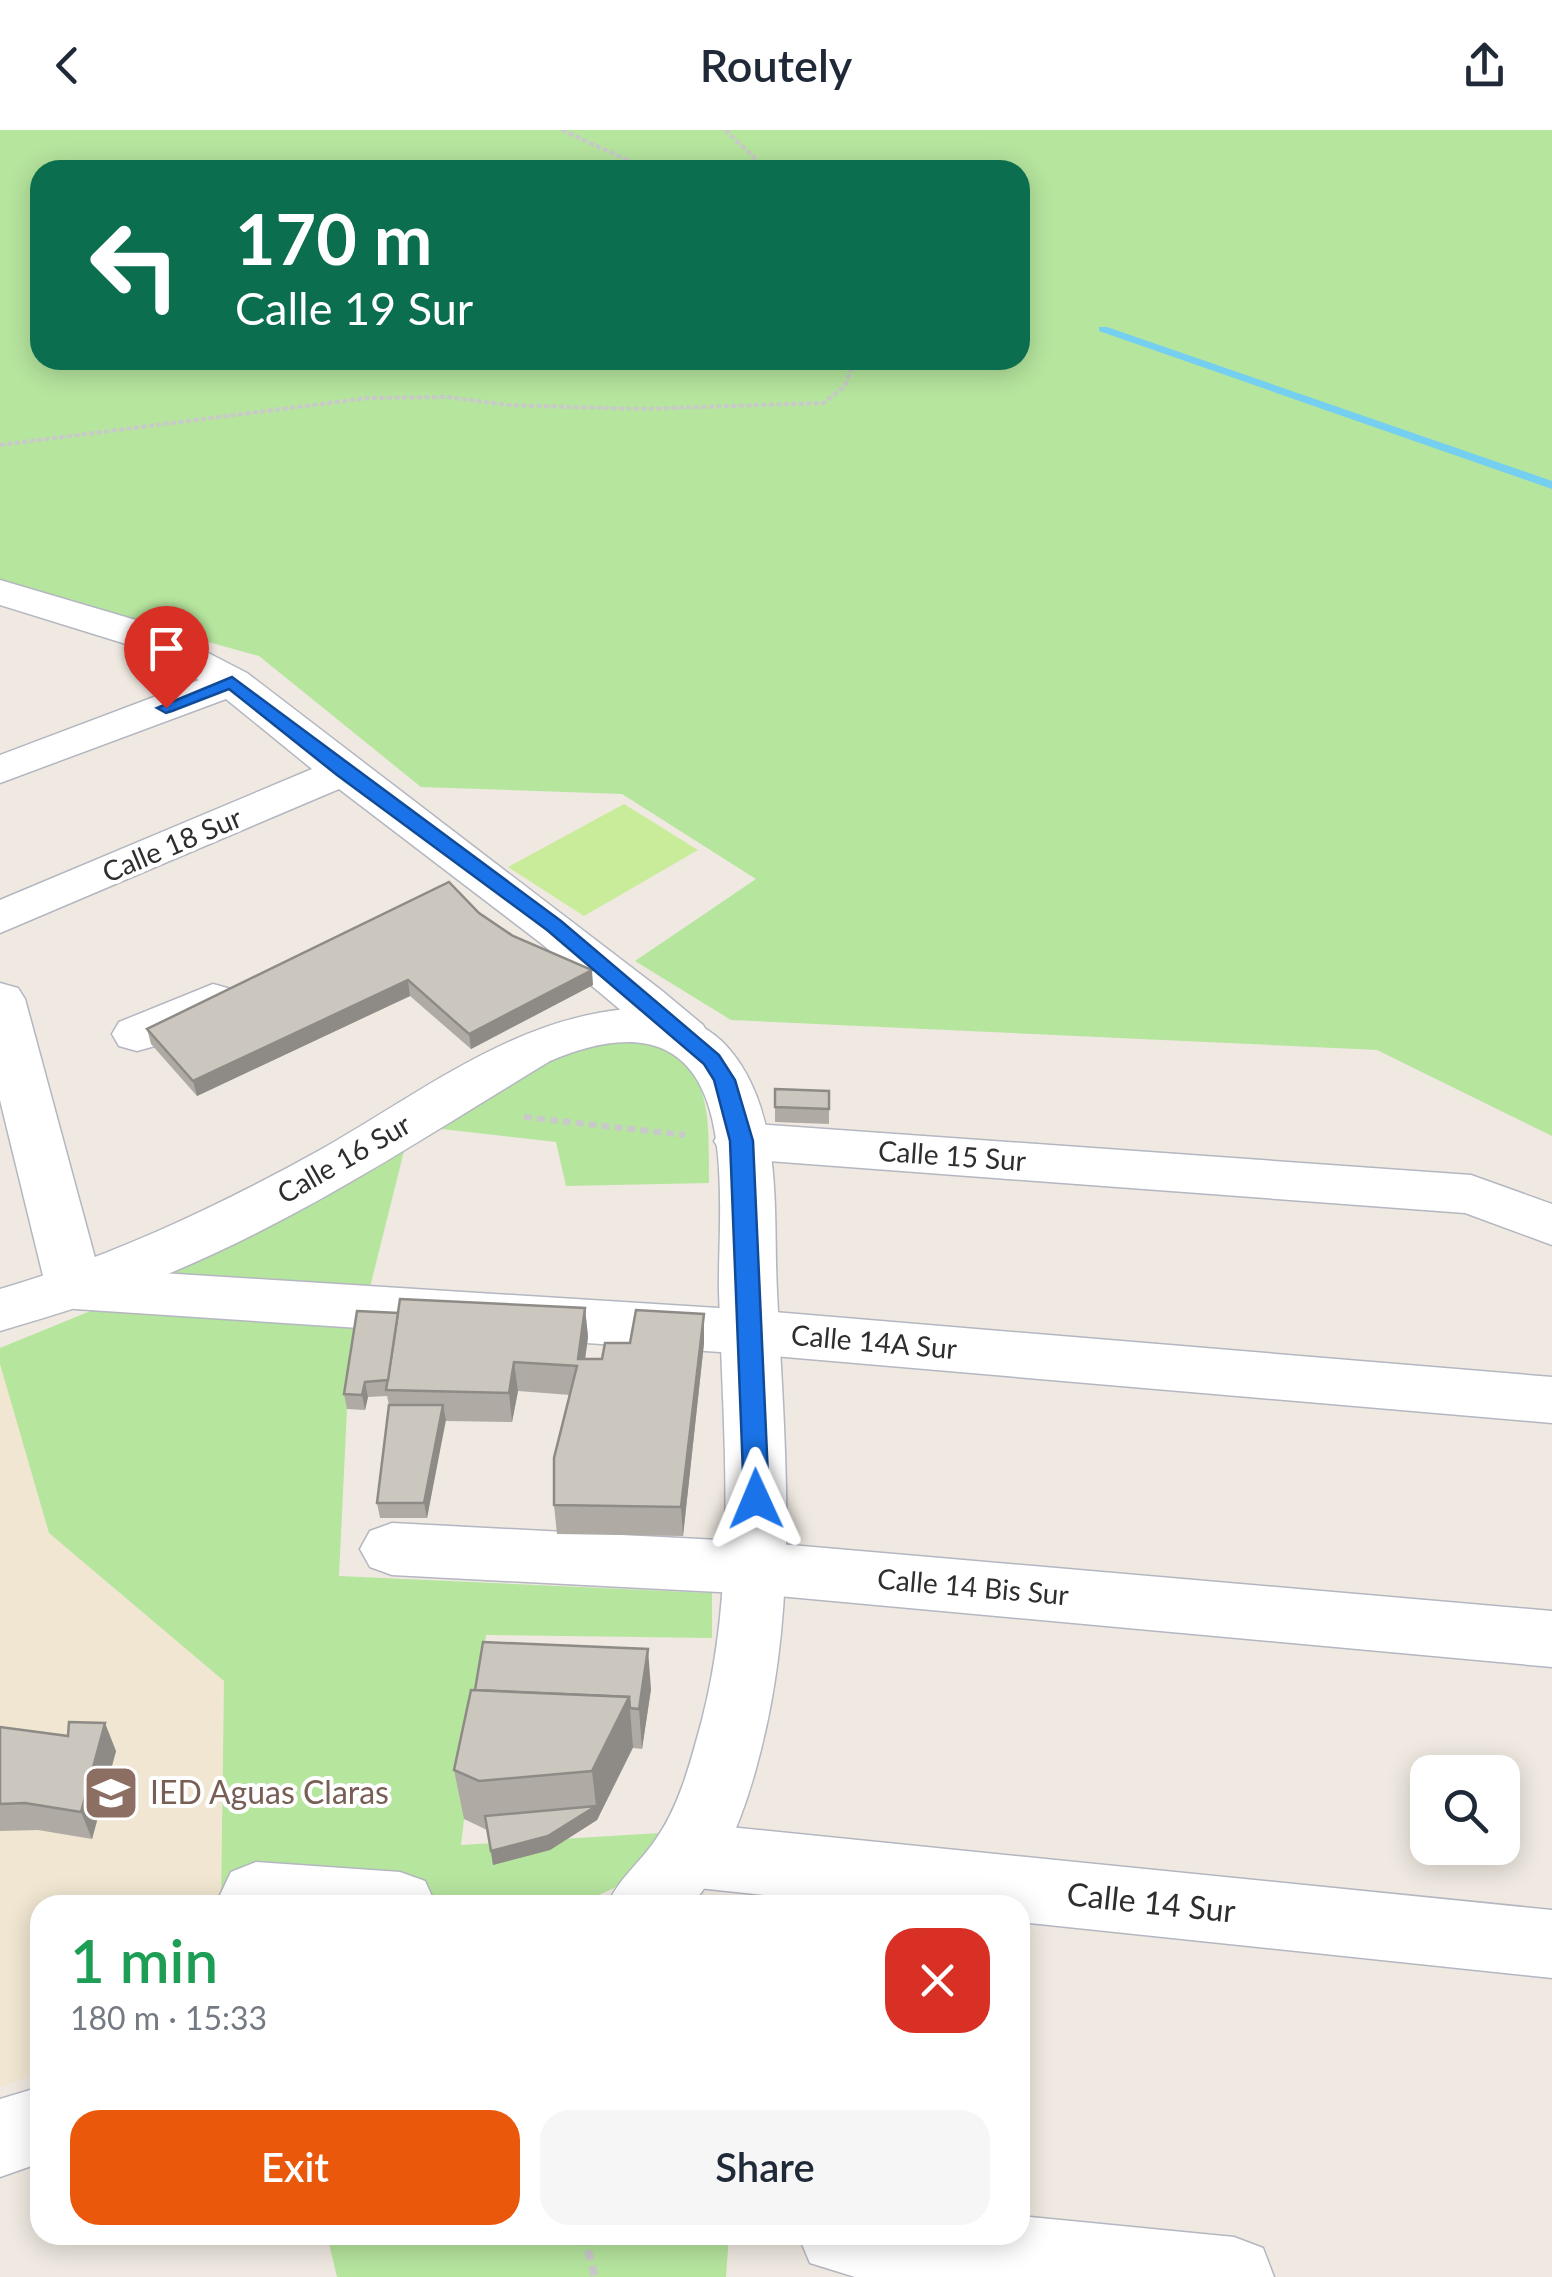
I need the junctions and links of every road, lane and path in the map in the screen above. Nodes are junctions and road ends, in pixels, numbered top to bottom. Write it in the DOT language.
graph roads {
  1 [pos="562,130"];
  2 [pos="725,130"];
  3 [pos="626,160"];
  4 [pos="757,160"];
  5 [pos="853,370"];
  6 [pos="0,445"];
  7 [pos="0,592"];
  8 [pos="232,682"];
  9 [pos="0,770"];
  10 [pos="344,771"];
  11 [pos="489,876"];
  12 [pos="436,900"];
  13 [pos="0,918"];
  14 [pos="260,979"];
  15 [pos="0,999"];
  16 [pos="137,1034"];
  17 [pos="685,1037"];
  18 [pos="12,1092"];
  19 [pos="433,1108"];
  20 [pos="742,1141"];
  21 [pos="1552,1225"];
  22 [pos="75,1288"];
  23 [pos="0,1310"];
  24 [pos="750,1332"];
  25 [pos="1552,1400"];
  26 [pos="392,1549"];
  27 [pos="757,1568"];
  28 [pos="1552,1639"];
  29 [pos="666,1880"];
  30 [pos="874,1895"];
  31 [pos="1030,1906"];
  32 [pos="1552,1944"];
  33 [pos="30,2129"];
  34 [pos="0,2138"];
  35 [pos="587,2245"];
  36 [pos="922,2245"];
  37 [pos="595,2277"];
  38 [pos="1234,2277"];
  1 -- 3 [label="path"];
  2 -- 4 [label="path"];
  5 -- 6 [label="path"];
  7 -- 8 [label="street"];
  8 -- 9 [label="street"];
  8 -- 10 [label="street"];
  10 -- 11 [label="street"];
  10 -- 13 [label="street, Calle 18 Sur"];
  11 -- 12 [label="street"];
  11 -- 17 [label="street"];
  14 -- 16 [label="street"];
  15 -- 18 [label="street"];
  17 -- 19 [label="street, Calle 16 Sur"];
  17 -- 20 [label="street"];
  18 -- 22 [label="street"];
  19 -- 20 [label="path"];
  19 -- 22 [label="street, Calle 16 Sur"];
  20 -- 21 [label="street, Calle 15 Sur"];
  20 -- 24 [label="street"];
  22 -- 23 [label="street, Calle 16 Sur"];
  22 -- 24 [label="street, Calle 14A Sur"];
  24 -- 25 [label="street, Calle 14A Sur"];
  24 -- 27 [label="street"];
  26 -- 27 [label="street, Calle 14 Bis Sur"];
  27 -- 28 [label="street, Calle 14 Bis Sur"];
  27 -- 29 [label="street"];
  29 -- 30 [label="street, Calle 14 Sur"];
  31 -- 32 [label="street, Calle 14 Sur"];
  33 -- 34 [label="street"];
  35 -- 37 [label="path"];
  36 -- 38 [label="street"];
}
